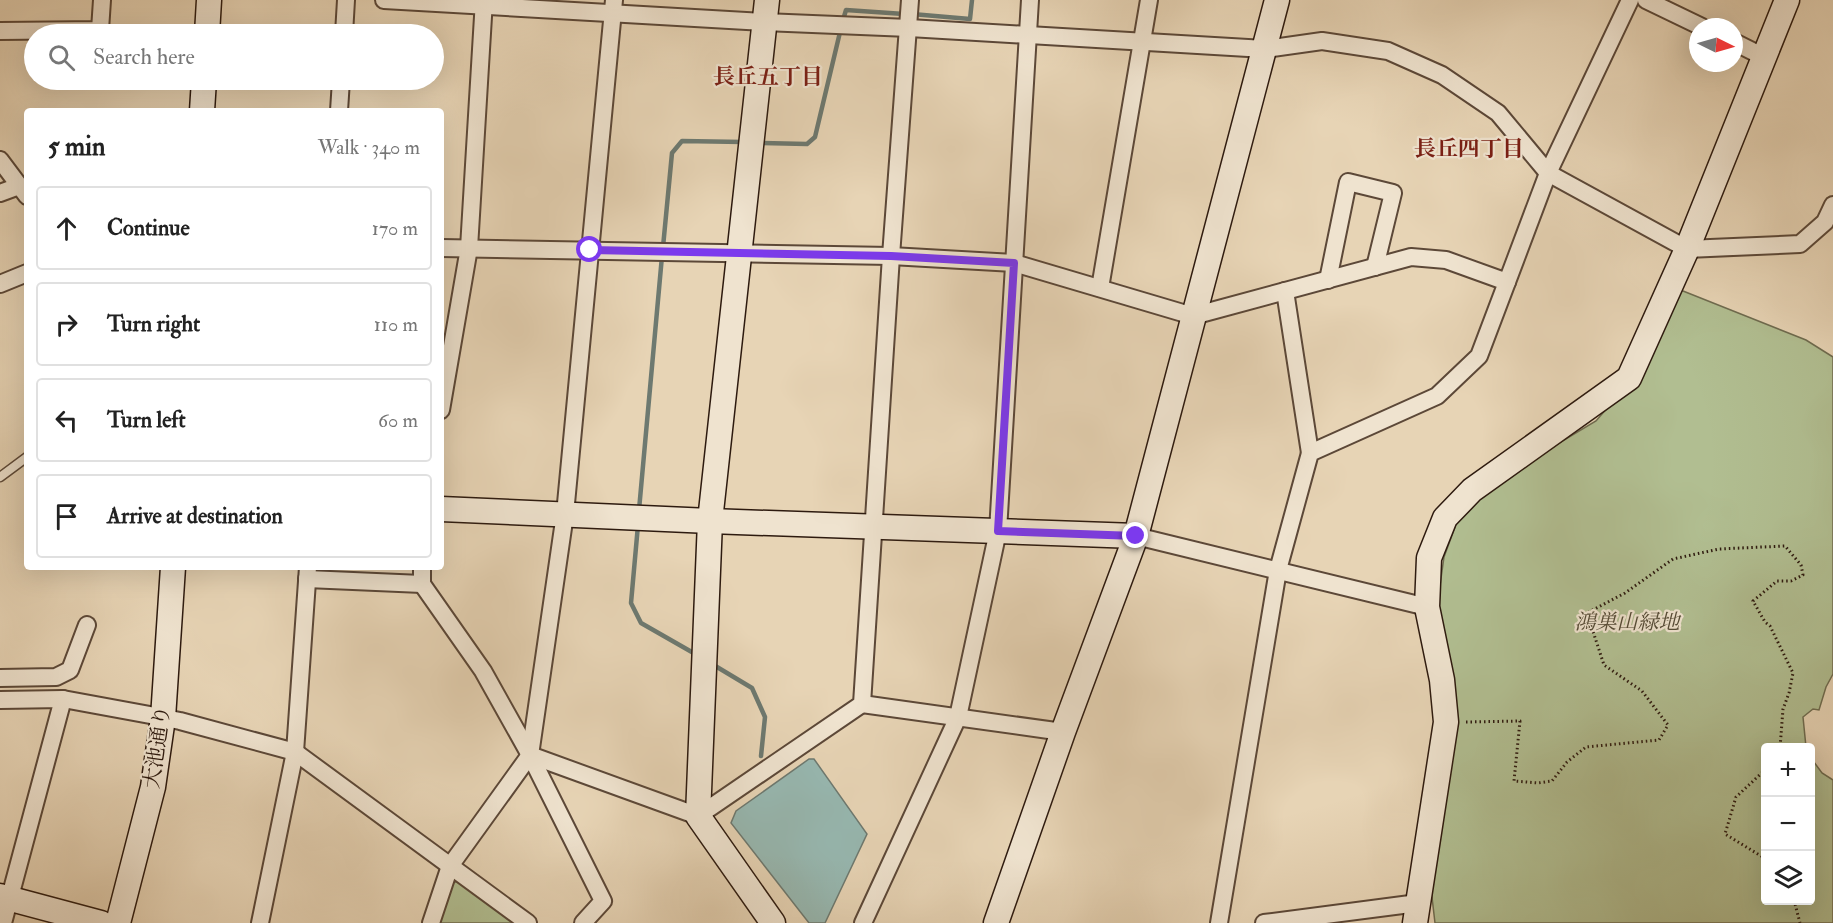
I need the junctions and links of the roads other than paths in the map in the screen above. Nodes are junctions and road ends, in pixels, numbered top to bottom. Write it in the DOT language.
graph roads {
  1 [pos="102,0"];
  2 [pos="209,0"];
  3 [pos="346,0"];
  4 [pos="384,0"];
  5 [pos="910,0"];
  6 [pos="1030,0"];
  7 [pos="1149,0"];
  8 [pos="1277,0"];
  9 [pos="1630,0"];
  10 [pos="1646,0"];
  11 [pos="1787,0"];
  12 [pos="484,3"];
  13 [pos="614,7"];
  14 [pos="765,11"];
  15 [pos="1689,21"];
  16 [pos="100,24"];
  17 [pos="208,24"];
  18 [pos="345,24"];
  19 [pos="909,28"];
  20 [pos="0,31"];
  21 [pos="24,31"];
  22 [pos="1028,36"];
  23 [pos="1142,43"];
  24 [pos="1743,46"];
  25 [pos="1265,50"];
  26 [pos="1764,57"];
  27 [pos="203,90"];
  28 [pos="340,90"];
  29 [pos="202,108"];
  30 [pos="339,108"];
  31 [pos="0,160"];
  32 [pos="1548,173"];
  33 [pos="23,191"];
  34 [pos="0,194"];
  35 [pos="1833,205"];
  36 [pos="444,248"];
  37 [pos="469,248"];
  38 [pos="1687,249"];
  39 [pos="590,250"];
  40 [pos="739,254"];
  41 [pos="891,256"];
  42 [pos="1014,263"];
  43 [pos="1375,267"];
  44 [pos="24,274"];
  45 [pos="1328,280"];
  46 [pos="1507,282"];
  47 [pos="0,284"];
  48 [pos="1100,288"];
  49 [pos="1285,291"];
  50 [pos="1193,316"];
  51 [pos="444,393"];
  52 [pos="1310,453"];
  53 [pos="24,459"];
  54 [pos="0,477"];
  55 [pos="444,509"];
  56 [pos="565,514"];
  57 [pos="710,521"];
  58 [pos="874,527"];
  59 [pos="998,531"];
  60 [pos="1136,536"];
  61 [pos="173,570"];
  62 [pos="1278,570"];
  63 [pos="308,573"];
  64 [pos="422,575"];
  65 [pos="1427,607"];
  66 [pos="87,625"];
  67 [pos="0,678"];
  68 [pos="63,699"];
  69 [pos="0,700"];
  70 [pos="862,704"];
  71 [pos="958,717"];
  72 [pos="163,718"];
  73 [pos="1063,732"];
  74 [pos="295,752"];
  75 [pos="530,755"];
  76 [pos="698,816"];
  77 [pos="450,866"];
  78 [pos="5,897"];
  79 [pos="1417,913"];
  80 [pos="3,923"];
  81 [pos="101,923"];
  82 [pos="118,923"];
  83 [pos="260,923"];
  84 [pos="431,923"];
  85 [pos="528,923"];
  86 [pos="583,923"];
  87 [pos="773,923"];
  88 [pos="863,923"];
  89 [pos="996,923"];
  90 [pos="1219,923"];
  91 [pos="1264,923"];
  1 -- 16 [label="street"];
  2 -- 17 [label="street"];
  3 -- 18 [label="street"];
  4 -- 12 [label="street"];
  5 -- 19 [label="street"];
  6 -- 22 [label="street"];
  7 -- 23 [label="street"];
  8 -- 25 [label="street"];
  9 -- 32 [label="street"];
  10 -- 15 [label="street"];
  11 -- 26 [label="street"];
  12 -- 13 [label="street"];
  12 -- 37 [label="street"];
  13 -- 14 [label="street"];
  13 -- 39 [label="street"];
  14 -- 19 [label="street"];
  14 -- 40 [label="street"];
  19 -- 22 [label="street"];
  19 -- 41 [label="street"];
  20 -- 21 [label="street"];
  22 -- 23 [label="street"];
  22 -- 42 [label="street"];
  23 -- 25 [label="street"];
  23 -- 48 [label="street"];
  24 -- 26 [label="street"];
  25 -- 32 [label="street"];
  25 -- 50 [label="street"];
  26 -- 38 [label="street"];
  27 -- 29 [label="street"];
  28 -- 30 [label="street"];
  31 -- 33 [label="street"];
  32 -- 38 [label="street"];
  32 -- 46 [label="street"];
  33 -- 34 [label="street"];
  35 -- 38 [label="street"];
  36 -- 37 [label="street"];
  37 -- 39 [label="street"];
  37 -- 51 [label="street"];
  38 -- 65 [label="street"];
  39 -- 40 [label="street"];
  39 -- 56 [label="street"];
  40 -- 41 [label="street"];
  40 -- 57 [label="street"];
  41 -- 42 [label="street"];
  41 -- 58 [label="street"];
  42 -- 48 [label="street"];
  42 -- 59 [label="street"];
  43 -- 45 [label="street"];
  43 -- 45 [label="street"];
  43 -- 46 [label="street"];
  44 -- 47 [label="street"];
  45 -- 49 [label="street"];
  46 -- 52 [label="street"];
  48 -- 50 [label="street"];
  49 -- 50 [label="street"];
  49 -- 52 [label="street"];
  50 -- 60 [label="street"];
  52 -- 62 [label="street"];
  53 -- 54 [label="lane"];
  55 -- 56 [label="street"];
  56 -- 57 [label="street"];
  56 -- 75 [label="street"];
  57 -- 58 [label="street"];
  57 -- 76 [label="street"];
  58 -- 59 [label="street"];
  58 -- 70 [label="street"];
  59 -- 60 [label="street"];
  59 -- 71 [label="street"];
  60 -- 62 [label="street"];
  60 -- 73 [label="street"];
  61 -- 72 [label="street, 大池通り"];
  62 -- 65 [label="street"];
  62 -- 90 [label="street"];
  63 -- 64 [label="street"];
  63 -- 74 [label="street"];
  64 -- 75 [label="street"];
  65 -- 79 [label="street"];
  66 -- 67 [label="street"];
  68 -- 69 [label="street"];
  68 -- 72 [label="street"];
  68 -- 78 [label="street"];
  70 -- 71 [label="street"];
  70 -- 76 [label="street"];
  71 -- 73 [label="street"];
  71 -- 88 [label="street"];
  72 -- 74 [label="street"];
  72 -- 82 [label="street, 大池通り"];
  73 -- 89 [label="street"];
  74 -- 77 [label="street"];
  74 -- 83 [label="street"];
  75 -- 76 [label="street"];
  75 -- 77 [label="street"];
  75 -- 86 [label="street"];
  76 -- 87 [label="street"];
  77 -- 84 [label="street"];
  77 -- 85 [label="street"];
  78 -- 80 [label="street"];
  78 -- 81 [label="street"];
  79 -- 91 [label="street"];
}
